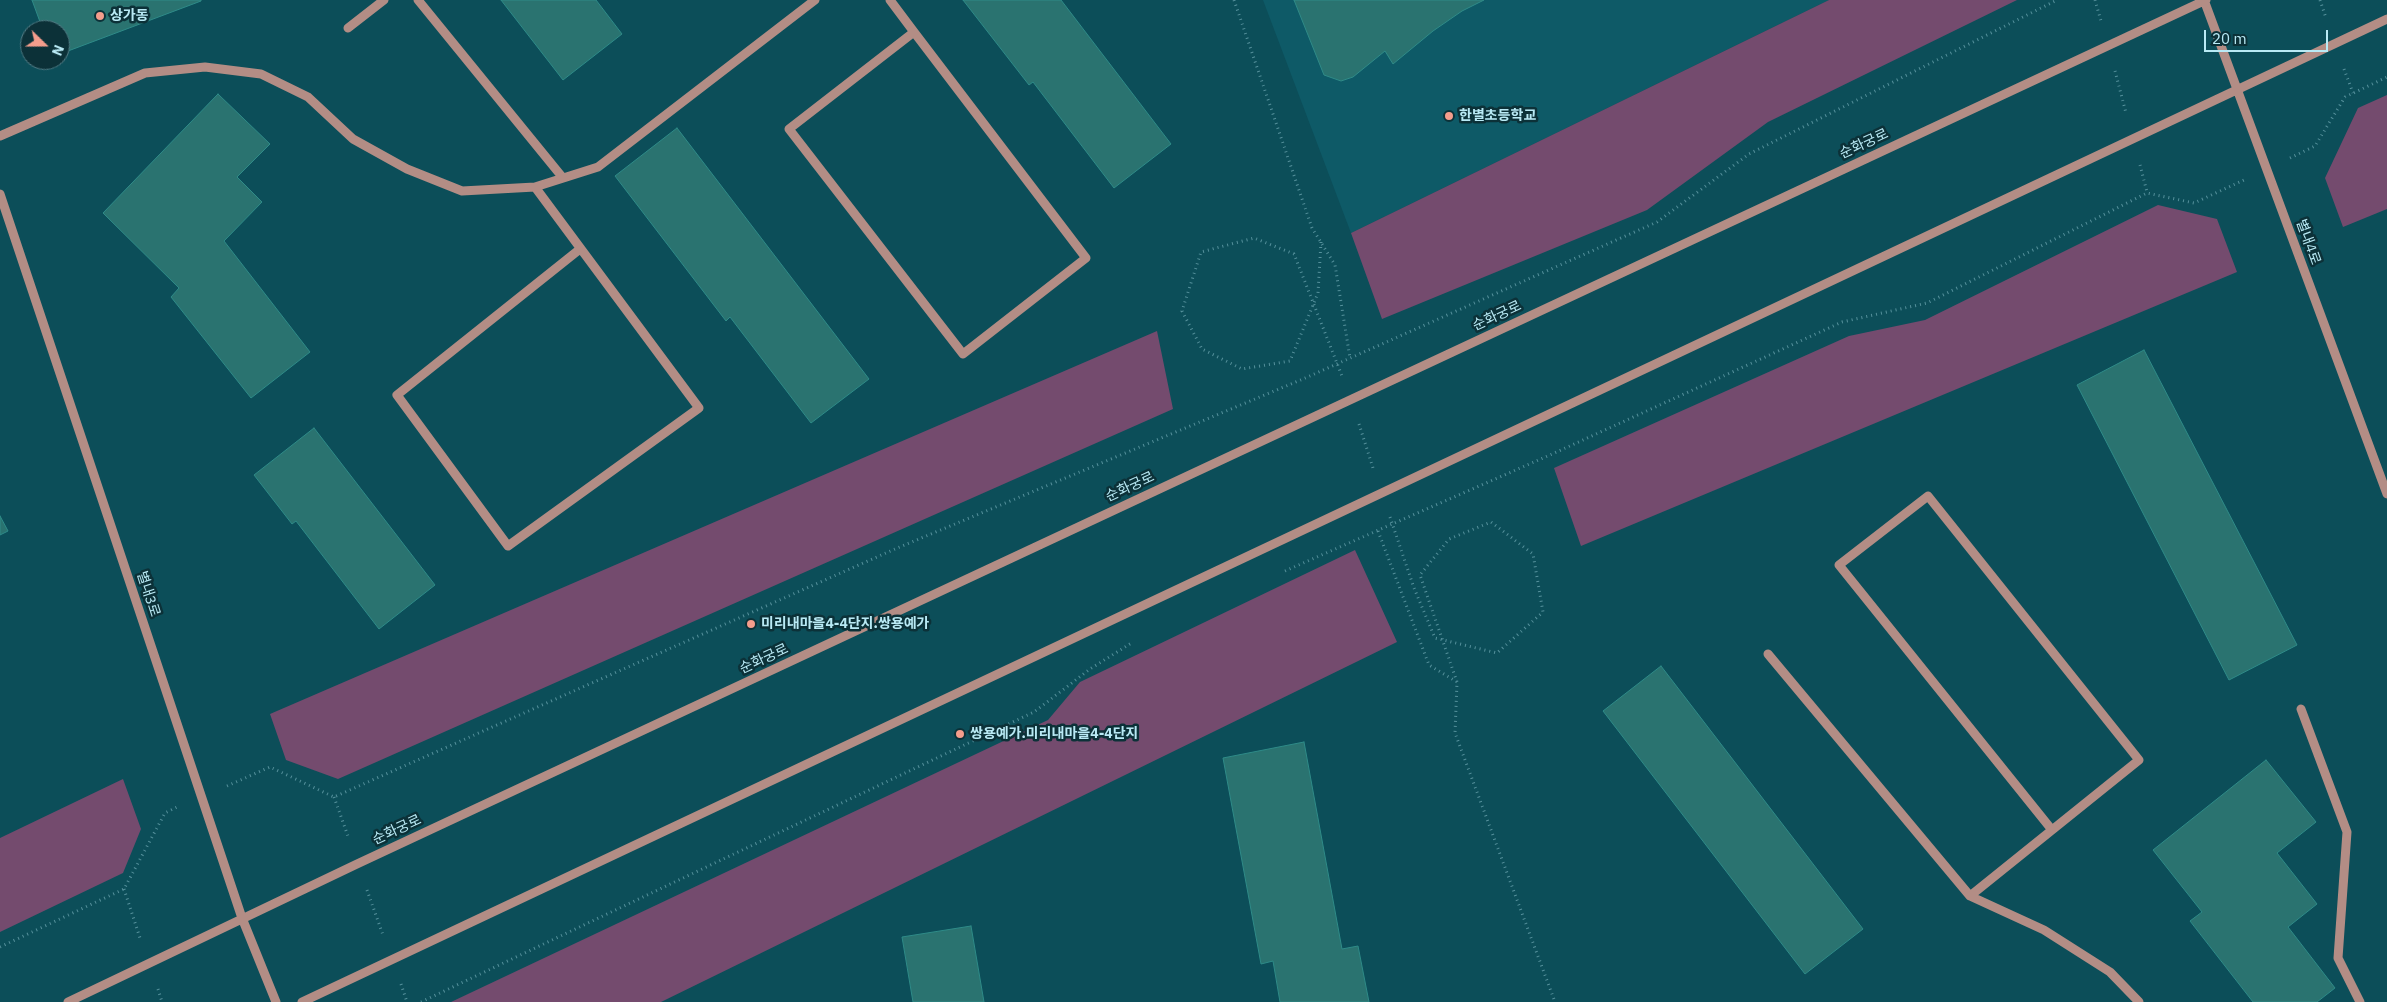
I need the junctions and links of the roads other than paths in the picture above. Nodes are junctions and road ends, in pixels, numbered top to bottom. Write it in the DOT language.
graph roads {
  1 [pos="384,0"];
  2 [pos="418,0"];
  3 [pos="815,0"];
  4 [pos="890,0"];
  5 [pos="2205,0"];
  6 [pos="2387,19"];
  7 [pos="348,28"];
  8 [pos="914,32"];
  9 [pos="2237,89"];
  10 [pos="0,136"];
  11 [pos="563,178"];
  12 [pos="535,187"];
  13 [pos="0,194"];
  14 [pos="580,249"];
  15 [pos="2387,494"];
  16 [pos="1768,654"];
  17 [pos="2300,709"];
  18 [pos="2052,830"];
  19 [pos="1970,896"];
  20 [pos="242,918"];
  21 [pos="68,1002"];
  22 [pos="276,1002"];
  23 [pos="302,1002"];
  24 [pos="2138,1002"];
  25 [pos="2360,1002"];
  1 -- 7 [label="street"];
  2 -- 11 [label="street"];
  3 -- 11 [label="street"];
  4 -- 8 [label="street"];
  5 -- 9 [label="street, 별내4로"];
  5 -- 20 [label="street, 순화궁로"];
  6 -- 9 [label="street"];
  8 -- 8 [label="street"];
  9 -- 15 [label="street, 별내4로"];
  9 -- 23 [label="street"];
  10 -- 12 [label="street"];
  11 -- 12 [label="street"];
  12 -- 14 [label="street"];
  13 -- 20 [label="street, 별내3로"];
  14 -- 14 [label="street"];
  16 -- 19 [label="street"];
  17 -- 25 [label="street"];
  18 -- 18 [label="street"];
  18 -- 19 [label="street"];
  19 -- 24 [label="street"];
  20 -- 21 [label="street, 순화궁로"];
  20 -- 22 [label="street, 별내3로"];
}
